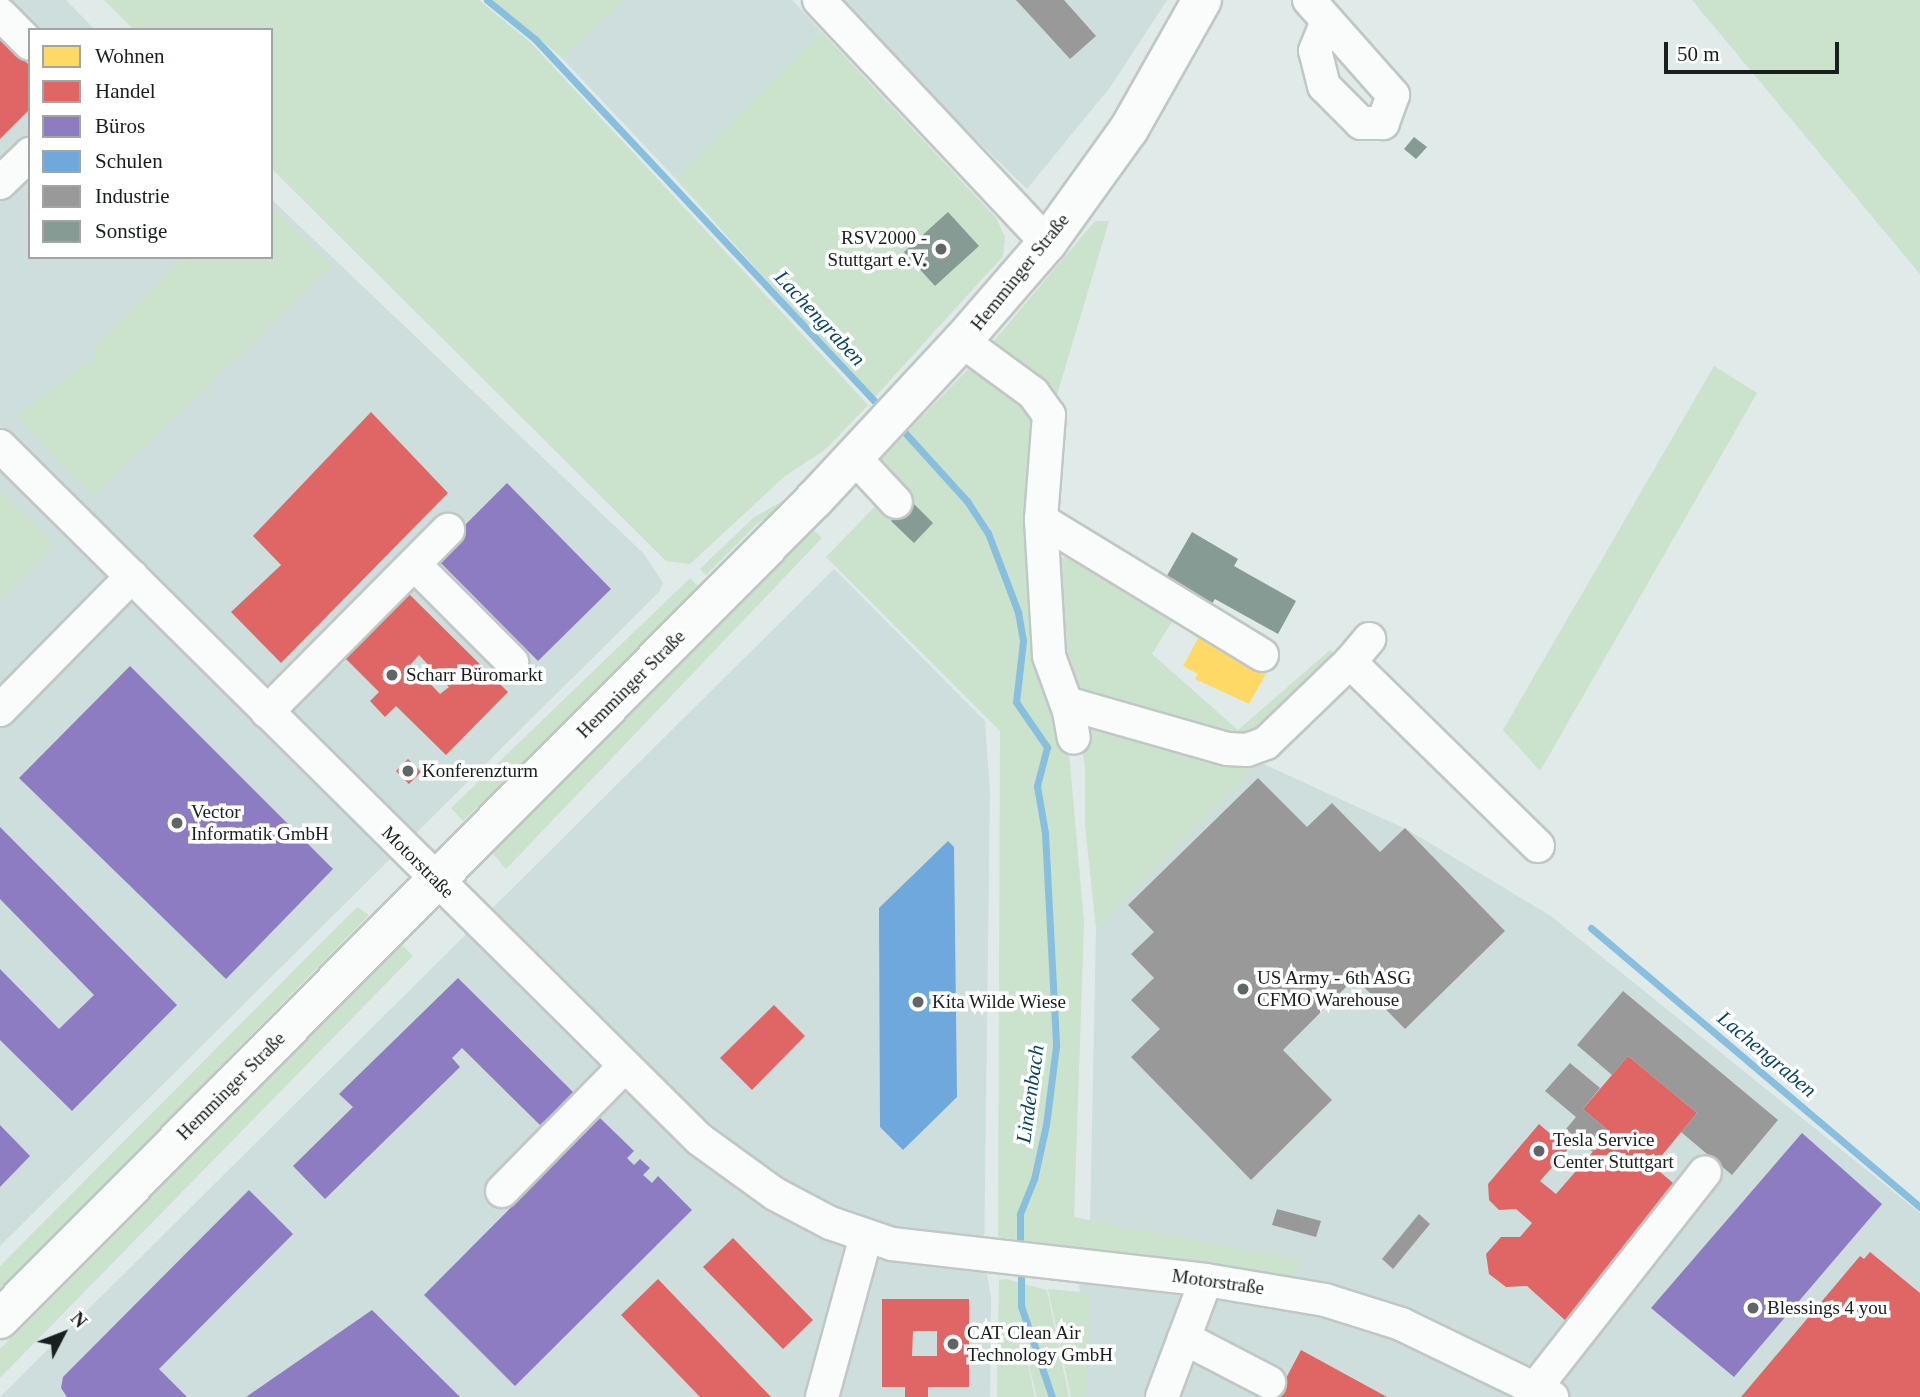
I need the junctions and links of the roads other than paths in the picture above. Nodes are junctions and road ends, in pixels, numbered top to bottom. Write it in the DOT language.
graph roads {
  1 [pos="819,0"];
  2 [pos="1202,0"];
  3 [pos="0,14"];
  4 [pos="28,42"];
  5 [pos="28,156"];
  6 [pos="0,183"];
  7 [pos="1047,243"];
  8 [pos="962,341"];
  9 [pos="0,446"];
  10 [pos="862,450"];
  11 [pos="896,502"];
  12 [pos="1041,520"];
  13 [pos="448,530"];
  14 [pos="414,564"];
  15 [pos="132,576"];
  16 [pos="1262,655"];
  17 [pos="512,662"];
  18 [pos="1066,703"];
  19 [pos="0,710"];
  20 [pos="267,712"];
  21 [pos="1074,738"];
  22 [pos="1538,846"];
  23 [pos="437,881"];
  24 [pos="625,1066"];
  25 [pos="1705,1172"];
  26 [pos="502,1191"];
  27 [pos="866,1236"];
  28 [pos="1206,1280"];
  29 [pos="0,1319"];
  30 [pos="1184,1338"];
  31 [pos="1269,1382"];
  32 [pos="1544,1392"];
  33 [pos="822,1397"];
  34 [pos="1162,1397"];
  1 -- 7 [label="street"];
  2 -- 7 [label="main road, Hemminger Straße"];
  3 -- 4 [label="street"];
  5 -- 6 [label="street"];
  7 -- 8 [label="main road, Hemminger Straße"];
  8 -- 10 [label="main road, Hemminger Straße"];
  8 -- 12 [label="street"];
  9 -- 15 [label="street, Motorstraße"];
  10 -- 11 [label="street"];
  10 -- 23 [label="main road, Hemminger Straße"];
  12 -- 16 [label="street"];
  12 -- 18 [label="street"];
  13 -- 14 [label="street"];
  14 -- 17 [label="street"];
  14 -- 20 [label="street"];
  15 -- 19 [label="street"];
  15 -- 20 [label="street, Motorstraße"];
  18 -- 21 [label="street"];
  18 -- 22 [label="street"];
  20 -- 23 [label="street, Motorstraße"];
  23 -- 24 [label="street, Motorstraße"];
  23 -- 29 [label="main road, Hemminger Straße"];
  24 -- 26 [label="street"];
  24 -- 27 [label="street, Motorstraße"];
  25 -- 32 [label="street"];
  27 -- 28 [label="street, Motorstraße"];
  27 -- 33 [label="street"];
  28 -- 30 [label="street"];
  28 -- 32 [label="street, Motorstraße"];
  30 -- 31 [label="street"];
  30 -- 34 [label="street"];
}
